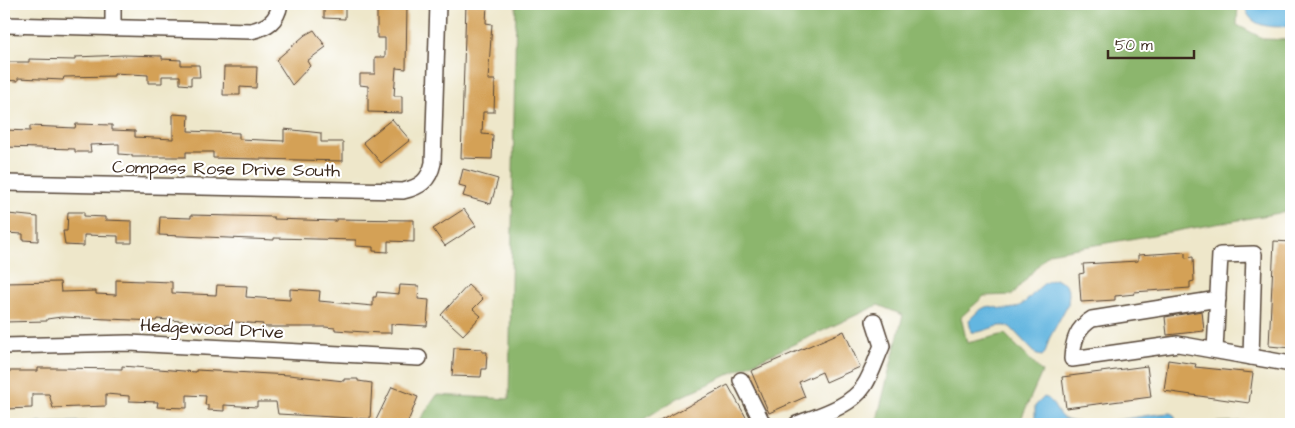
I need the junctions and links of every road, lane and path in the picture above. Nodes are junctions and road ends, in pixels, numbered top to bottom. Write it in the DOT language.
graph roads {
  1 [pos="113,4"];
  2 [pos="280,4"];
  3 [pos="438,4"];
  4 [pos="4,25"];
  5 [pos="113,28"];
  6 [pos="4,183"];
  7 [pos="1218,299"];
  8 [pos="874,321"];
  9 [pos="4,346"];
  10 [pos="1215,350"];
  11 [pos="1251,357"];
  12 [pos="419,358"];
  13 [pos="1291,364"];
  14 [pos="741,380"];
  15 [pos="819,420"];
  16 [pos="763,424"];
  17 [pos="797,424"];
  1 -- 5 [label="street"];
  2 -- 5 [label="street"];
  3 -- 6 [label="street, Compass Rose Drive South"];
  4 -- 5 [label="street"];
  7 -- 10 [label="street"];
  7 -- 10 [label="street"];
  7 -- 11 [label="street"];
  8 -- 15 [label="street"];
  9 -- 12 [label="street, Hedgewood Drive"];
  10 -- 11 [label="street"];
  11 -- 13 [label="street"];
  14 -- 16 [label="street"];
  15 -- 17 [label="street"];
}
